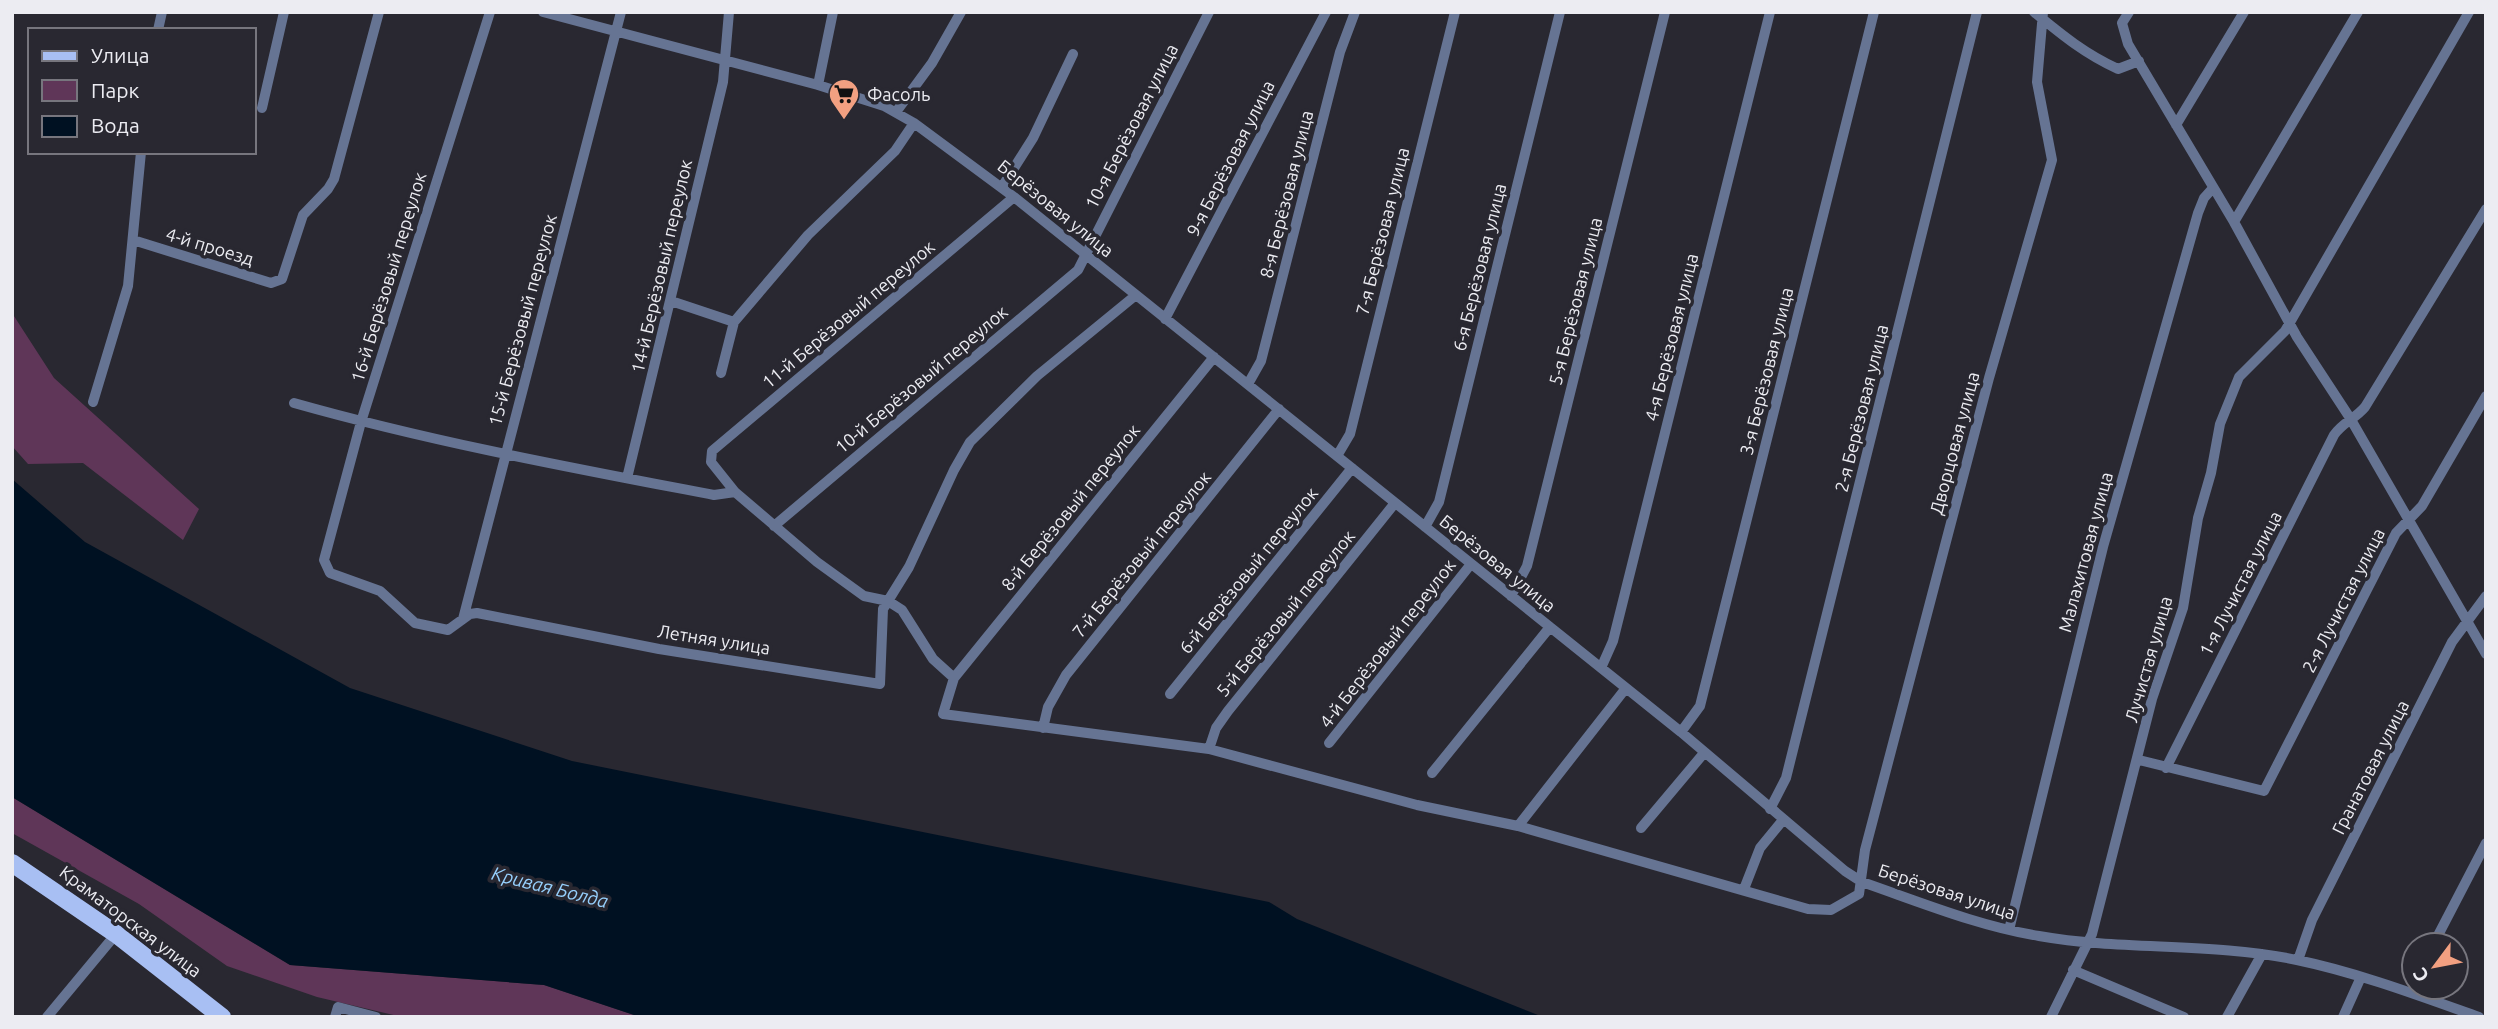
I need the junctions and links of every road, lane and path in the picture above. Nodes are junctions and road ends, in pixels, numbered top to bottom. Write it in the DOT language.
graph roads {
  1 [pos="284,12"];
  2 [pos="379,12"];
  3 [pos="489,12"];
  4 [pos="543,12"];
  5 [pos="621,12"];
  6 [pos="729,12"];
  7 [pos="833,12"];
  8 [pos="961,12"];
  9 [pos="1209,12"];
  10 [pos="1326,12"];
  11 [pos="1355,12"];
  12 [pos="1455,12"];
  13 [pos="1560,12"];
  14 [pos="1665,12"];
  15 [pos="1770,12"];
  16 [pos="1874,12"];
  17 [pos="1977,12"];
  18 [pos="2129,12"];
  19 [pos="2244,12"];
  20 [pos="2358,12"];
  21 [pos="2469,12"];
  22 [pos="2040,15"];
  23 [pos="617,31"];
  24 [pos="1073,54"];
  25 [pos="725,60"];
  26 [pos="2139,61"];
  27 [pos="818,85"];
  28 [pos="262,108"];
  29 [pos="896,112"];
  30 [pos="914,123"];
  31 [pos="2176,125"];
  32 [pos="141,154"];
  33 [pos="1002,187"];
  34 [pos="2213,188"];
  35 [pos="1014,197"];
  36 [pos="2486,209"];
  37 [pos="2234,222"];
  38 [pos="133,240"];
  39 [pos="1087,256"];
  40 [pos="1136,295"];
  41 [pos="671,301"];
  42 [pos="1165,319"];
  43 [pos="734,322"];
  44 [pos="2290,322"];
  45 [pos="1213,357"];
  46 [pos="721,373"];
  47 [pos="1248,384"];
  48 [pos="2486,396"];
  49 [pos="93,402"];
  50 [pos="293,403"];
  51 [pos="1279,409"];
  52 [pos="2350,418"];
  53 [pos="361,422"];
  54 [pos="505,455"];
  55 [pos="1337,456"];
  56 [pos="1352,468"];
  57 [pos="627,478"];
  58 [pos="735,492"];
  59 [pos="1395,503"];
  60 [pos="2409,520"];
  61 [pos="774,526"];
  62 [pos="1425,527"];
  63 [pos="1471,564"];
  64 [pos="1511,596"];
  65 [pos="2486,596"];
  66 [pos="888,601"];
  67 [pos="463,619"];
  68 [pos="2467,623"];
  69 [pos="1550,627"];
  70 [pos="2486,654"];
  71 [pos="1601,668"];
  72 [pos="954,678"];
  73 [pos="1626,688"];
  74 [pos="1170,694"];
  75 [pos="1043,728"];
  76 [pos="1681,732"];
  77 [pos="1329,743"];
  78 [pos="1209,749"];
  79 [pos="1704,753"];
  80 [pos="2139,760"];
  81 [pos="2166,768"];
  82 [pos="1432,774"];
  83 [pos="1770,809"];
  84 [pos="1783,820"];
  85 [pos="1518,826"];
  86 [pos="1641,828"];
  87 [pos="2486,842"];
  88 [pos="12,863"];
  89 [pos="1862,882"];
  90 [pos="1744,890"];
  91 [pos="2009,930"];
  92 [pos="2440,931"];
  93 [pos="116,934"];
  94 [pos="2089,943"];
  95 [pos="2262,954"];
  96 [pos="2298,960"];
  97 [pos="2073,970"];
  98 [pos="2361,977"];
  99 [pos="2400,990"];
  100 [pos="2433,1001"];
  101 [pos="47,1017"];
  102 [pos="222,1017"];
  103 [pos="335,1017"];
  104 [pos="376,1017"];
  105 [pos="2051,1017"];
  106 [pos="2185,1017"];
  107 [pos="2227,1017"];
  108 [pos="2343,1017"];
  109 [pos="2479,1017"];
  1 -- 28 [label="street"];
  2 -- 38 [label="street, 4-й проезд"];
  3 -- 53 [label="street, 16-й Берёзовый переулок"];
  4 -- 23 [label="street, Берёзовая улица"];
  5 -- 23 [label="street, 15-й Берёзовый переулок"];
  6 -- 25 [label="street, 14-й Берёзовый переулок"];
  7 -- 27 [label="street"];
  8 -- 29 [label="street"];
  9 -- 39 [label="street, 10-я Берёзовая улица"];
  10 -- 42 [label="street, 9-я Берёзовая улица"];
  11 -- 47 [label="street, 8-я Берёзовая улица"];
  12 -- 55 [label="street, 7-я Берёзовая улица"];
  13 -- 62 [label="street, 6-я Берёзовая улица"];
  14 -- 64 [label="street, 5-я Берёзовая улица"];
  15 -- 71 [label="street, 4-я Берёзовая улица"];
  16 -- 76 [label="street, 3-я Берёзовая улица"];
  17 -- 83 [label="street, 2-я Берёзовая улица"];
  18 -- 26 [label="street"];
  19 -- 31 [label="street"];
  20 -- 37 [label="street"];
  21 -- 44 [label="street, Лучистая улица"];
  22 -- 26 [label="street"];
  22 -- 89 [label="street, Дворцовая улица"];
  23 -- 25 [label="street, Берёзовая улица"];
  23 -- 54 [label="street, 15-й Берёзовый переулок"];
  24 -- 33 [label="street"];
  25 -- 27 [label="street, Берёзовая улица"];
  25 -- 41 [label="street, 14-й Берёзовый переулок"];
  26 -- 31 [label="street"];
  27 -- 29 [label="street, Берёзовая улица"];
  29 -- 30 [label="street, Берёзовая улица"];
  30 -- 33 [label="street, Берёзовая улица"];
  30 -- 43 [label="street"];
  31 -- 34 [label="street"];
  32 -- 38 [label="street"];
  33 -- 35 [label="street, Берёзовая улица"];
  34 -- 37 [label="street"];
  34 -- 91 [label="street, Малахитовая улица"];
  35 -- 39 [label="street, Берёзовая улица"];
  35 -- 58 [label="street, 11-й Берёзовый переулок"];
  36 -- 52 [label="street, 1-я Лучистая улица"];
  37 -- 44 [label="street"];
  38 -- 49 [label="street"];
  39 -- 40 [label="street, Берёзовая улица"];
  39 -- 61 [label="street, 10-й Берёзовый переулок"];
  40 -- 42 [label="street, Берёзовая улица"];
  40 -- 66 [label="street"];
  41 -- 43 [label="street"];
  41 -- 57 [label="street, 14-й Берёзовый переулок"];
  42 -- 45 [label="street, Берёзовая улица"];
  43 -- 46 [label="street"];
  44 -- 52 [label="street"];
  44 -- 80 [label="street, Лучистая улица"];
  45 -- 47 [label="street, Берёзовая улица"];
  45 -- 72 [label="street, 8-й Берёзовый переулок"];
  47 -- 51 [label="street, Берёзовая улица"];
  48 -- 60 [label="street, 2-я Лучистая улица"];
  50 -- 53 [label="street"];
  51 -- 55 [label="street, Берёзовая улица"];
  51 -- 75 [label="street, 7-й Берёзовый переулок"];
  52 -- 60 [label="street"];
  52 -- 81 [label="street, 1-я Лучистая улица"];
  53 -- 54 [label="street"];
  53 -- 67 [label="street, 16-й Берёзовый переулок"];
  54 -- 57 [label="street"];
  54 -- 67 [label="street, 15-й Берёзовый переулок"];
  55 -- 56 [label="street, Берёзовая улица"];
  56 -- 59 [label="street, Берёзовая улица"];
  56 -- 74 [label="street, 6-й Берёзовый переулок"];
  57 -- 58 [label="street"];
  58 -- 61 [label="street"];
  59 -- 62 [label="street, Берёзовая улица"];
  59 -- 78 [label="street, 5-й Берёзовый переулок"];
  60 -- 68 [label="street"];
  60 -- 81 [label="street, 2-я Лучистая улица"];
  61 -- 66 [label="street"];
  62 -- 63 [label="street, Берёзовая улица"];
  63 -- 64 [label="street, Берёзовая улица"];
  63 -- 77 [label="street, 4-й Берёзовый переулок"];
  64 -- 69 [label="street, Берёзовая улица"];
  65 -- 68 [label="street, Гранатовая улица"];
  66 -- 67 [label="street, Летняя улица"];
  66 -- 72 [label="street"];
  68 -- 70 [label="street"];
  68 -- 96 [label="street, Гранатовая улица"];
  69 -- 71 [label="street, Берёзовая улица"];
  69 -- 82 [label="street"];
  71 -- 73 [label="street, Берёзовая улица"];
  72 -- 75 [label="street"];
  73 -- 76 [label="street, Берёзовая улица"];
  73 -- 85 [label="street"];
  75 -- 78 [label="street"];
  76 -- 79 [label="street, Берёзовая улица"];
  78 -- 85 [label="street"];
  79 -- 83 [label="street, Берёзовая улица"];
  79 -- 86 [label="street"];
  80 -- 81 [label="street"];
  80 -- 94 [label="street, Лучистая улица"];
  83 -- 84 [label="street, Берёзовая улица"];
  84 -- 89 [label="street, Берёзовая улица"];
  84 -- 90 [label="street"];
  85 -- 90 [label="street"];
  87 -- 92 [label="street"];
  88 -- 93 [label="main road, Краматорская улица"];
  89 -- 90 [label="street"];
  89 -- 91 [label="street, Берёзовая улица"];
  91 -- 94 [label="street, Берёзовая улица"];
  93 -- 101 [label="street"];
  93 -- 102 [label="main road, Краматорская улица"];
  94 -- 95 [label="street, Берёзовая улица"];
  94 -- 97 [label="street, Лучистая улица"];
  95 -- 96 [label="street, Берёзовая улица"];
  95 -- 107 [label="street"];
  96 -- 98 [label="street, Берёзовая улица"];
  97 -- 105 [label="street, Лучистая улица"];
  97 -- 106 [label="street"];
  98 -- 99 [label="street, Берёзовая улица"];
  98 -- 108 [label="street"];
  100 -- 109 [label="street, Берёзовая улица"];
  103 -- 104 [label="street"];
}
